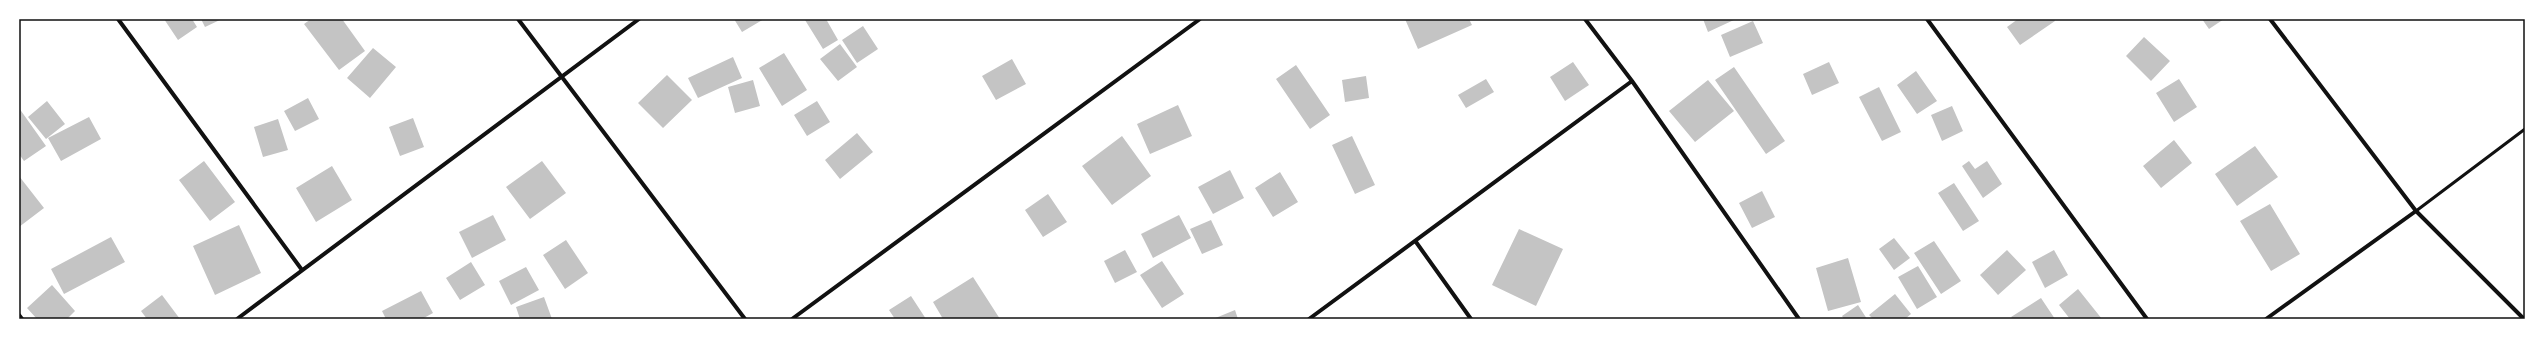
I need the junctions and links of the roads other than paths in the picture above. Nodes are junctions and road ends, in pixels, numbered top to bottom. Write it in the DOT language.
graph roads {
  1 [pos="118,19"];
  2 [pos="518,19"];
  3 [pos="640,19"];
  4 [pos="1200,19"];
  5 [pos="1585,19"];
  6 [pos="1927,19"];
  7 [pos="2270,19"];
  8 [pos="560,76"];
  9 [pos="1632,81"];
  10 [pos="2525,129"];
  11 [pos="2416,211"];
  12 [pos="1416,242"];
  13 [pos="302,270"];
  14 [pos="19,315"];
  15 [pos="22,319"];
  16 [pos="237,319"];
  17 [pos="745,319"];
  18 [pos="792,319"];
  19 [pos="1309,319"];
  20 [pos="1471,319"];
  21 [pos="1799,319"];
  22 [pos="2148,319"];
  23 [pos="2266,319"];
  24 [pos="2524,319"];
  1 -- 13 [label="street"];
  2 -- 8 [label="street"];
  3 -- 8 [label="street"];
  4 -- 18 [label="street"];
  5 -- 9 [label="street"];
  6 -- 22 [label="street"];
  7 -- 11 [label="street"];
  8 -- 13 [label="street"];
  8 -- 17 [label="street"];
  9 -- 12 [label="street"];
  9 -- 21 [label="street"];
  10 -- 11 [label="lane"];
  11 -- 23 [label="street"];
  11 -- 24 [label="street"];
  12 -- 19 [label="street"];
  12 -- 20 [label="street"];
  13 -- 16 [label="street"];
  14 -- 15 [label="street"];
}
